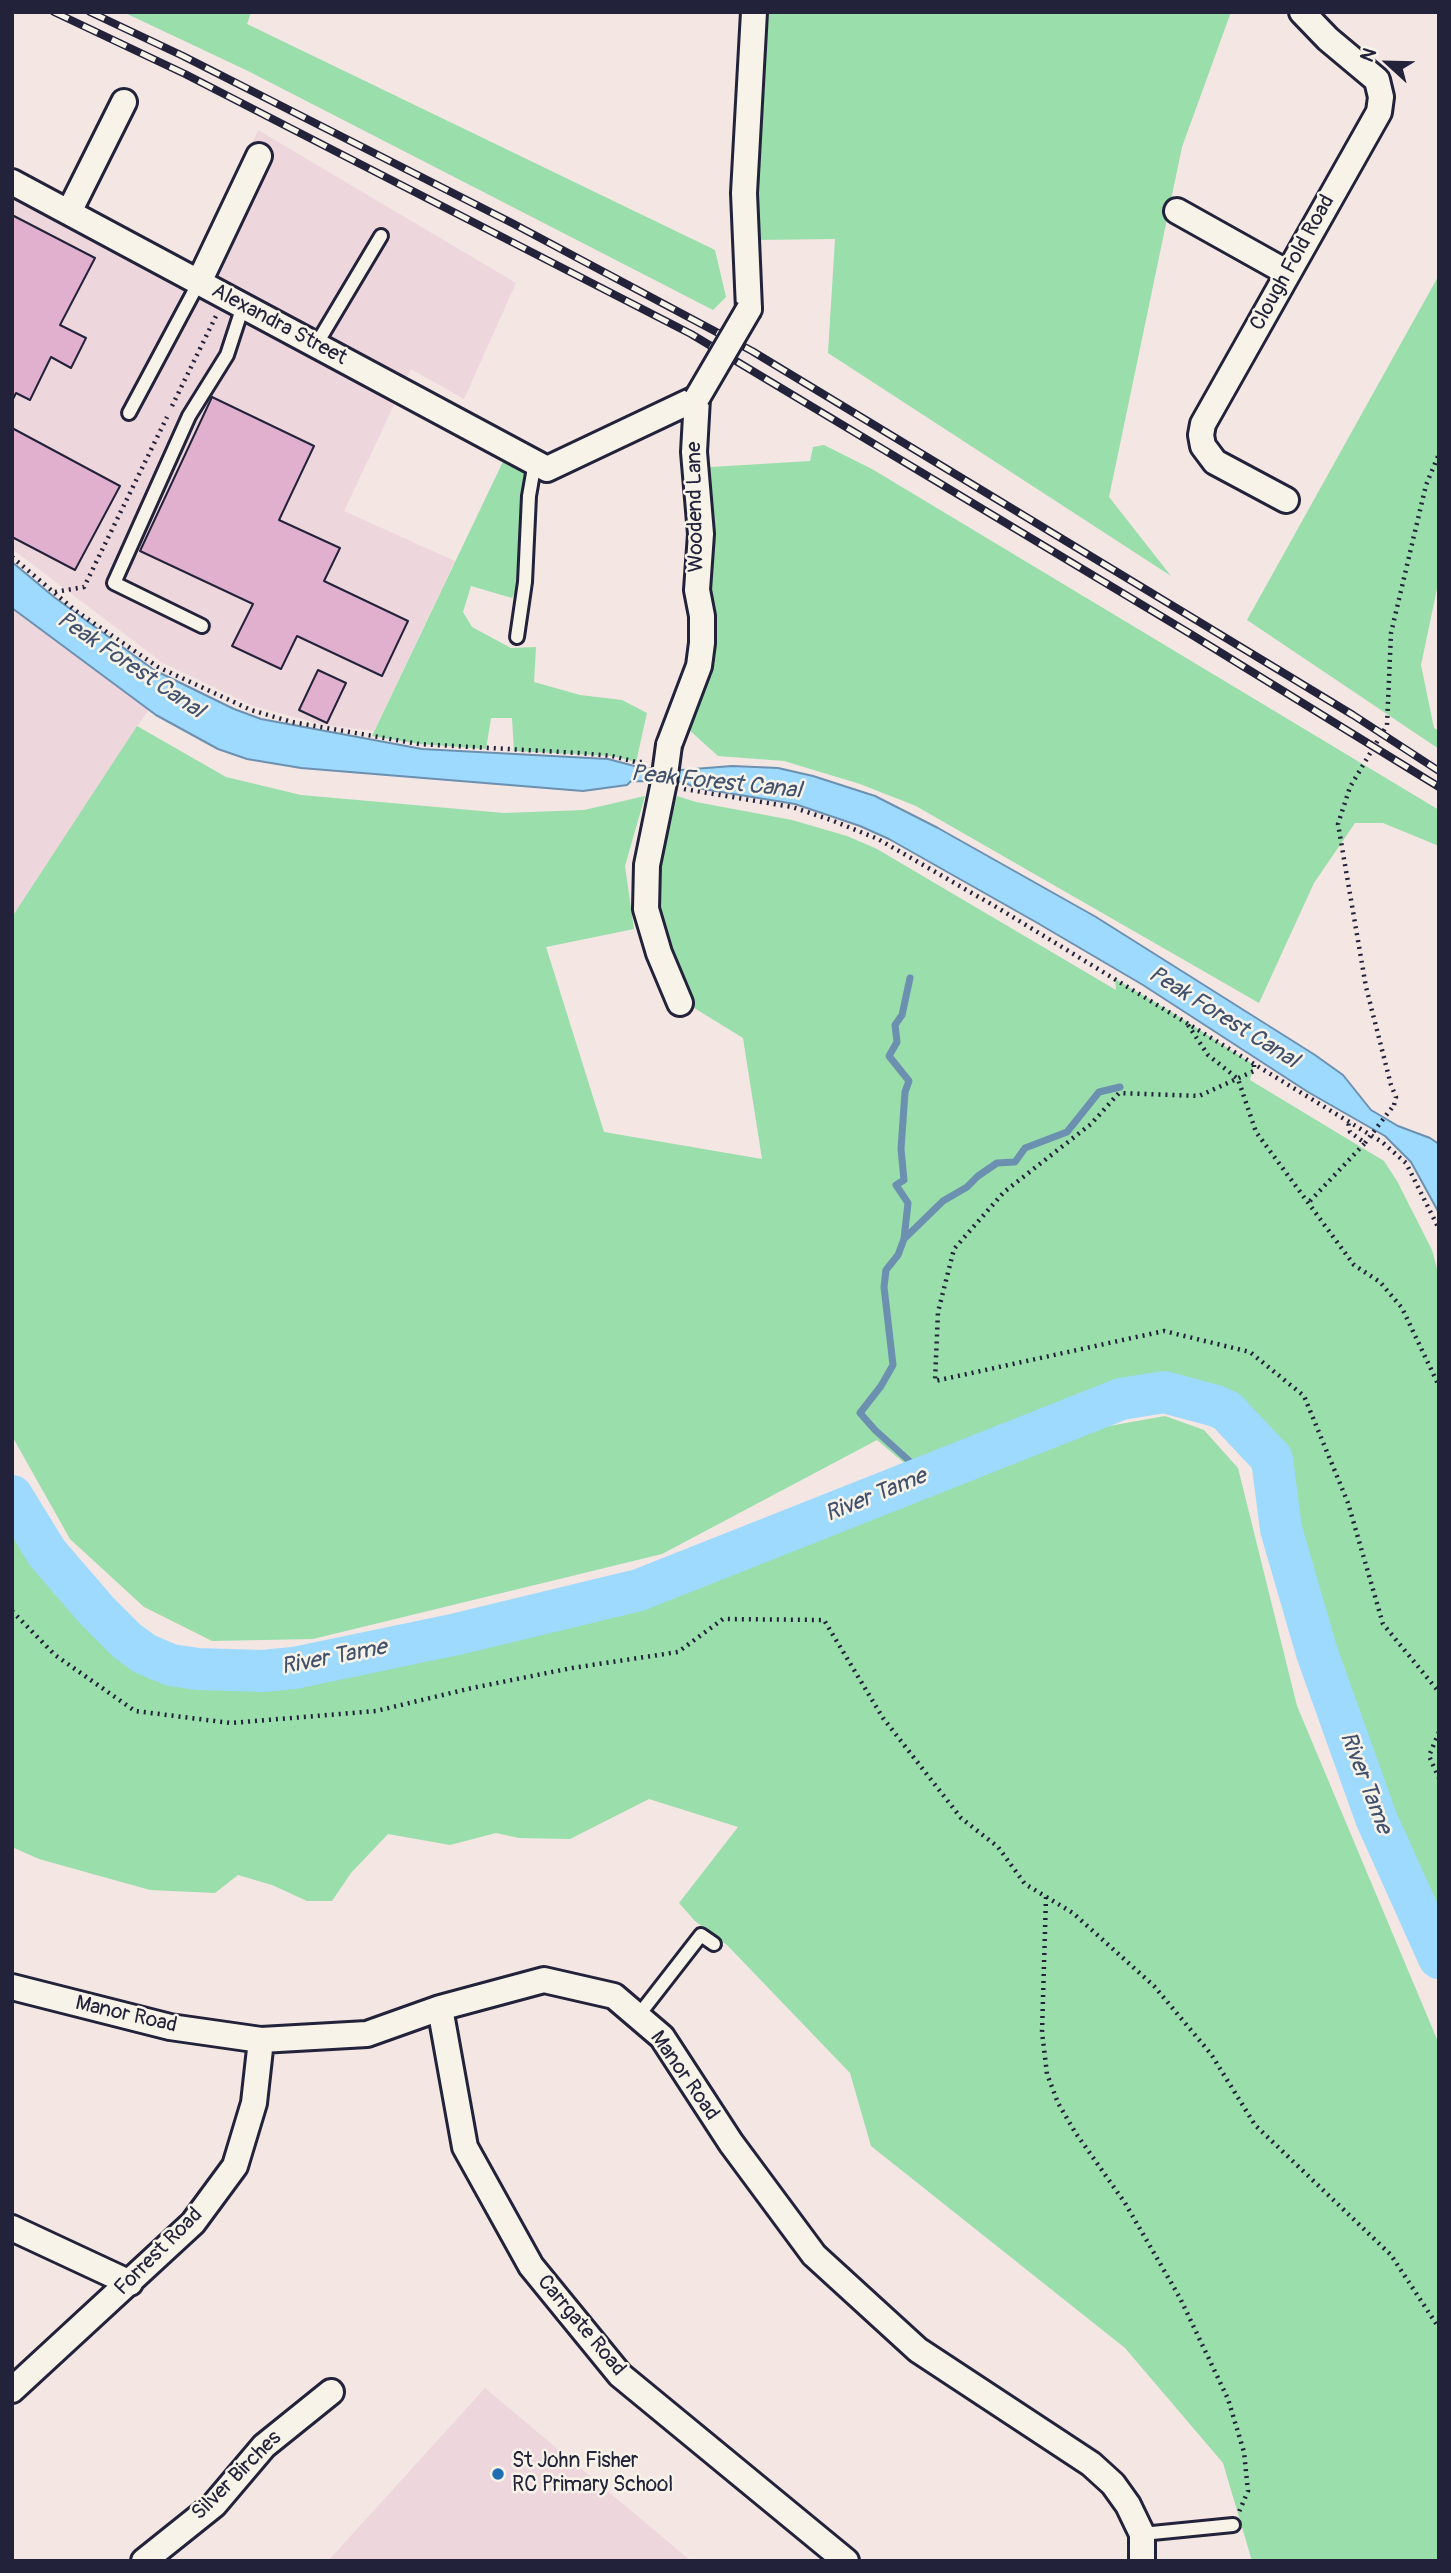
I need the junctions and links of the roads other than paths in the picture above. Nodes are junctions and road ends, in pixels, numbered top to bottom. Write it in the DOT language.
graph roads {
  1 [pos="754,12"];
  2 [pos="1302,12"];
  3 [pos="124,102"];
  4 [pos="258,156"];
  5 [pos="12,182"];
  6 [pos="1177,211"];
  7 [pos="69,212"];
  8 [pos="381,236"];
  9 [pos="1286,272"];
  10 [pos="199,282"];
  11 [pos="234,301"];
  12 [pos="316,345"];
  13 [pos="697,398"];
  14 [pos="130,413"];
  15 [pos="541,466"];
  16 [pos="1286,500"];
  17 [pos="202,626"];
  18 [pos="517,637"];
  19 [pos="680,1003"];
  20 [pos="714,1944"];
  21 [pos="12,1987"];
  22 [pos="440,2008"];
  23 [pos="638,2017"];
  24 [pos="261,2040"];
  25 [pos="12,2228"];
  26 [pos="130,2283"];
  27 [pos="12,2390"];
  28 [pos="331,2392"];
  29 [pos="1233,2525"];
  30 [pos="1142,2535"];
  31 [pos="144,2561"];
  32 [pos="846,2561"];
  33 [pos="1142,2561"];
  1 -- 13 [label="street, Woodend Lane, bridge"];
  2 -- 9 [label="street, Clough Fold Road"];
  3 -- 7 [label="street"];
  4 -- 10 [label="street"];
  5 -- 7 [label="street, Alexandra Street"];
  6 -- 9 [label="street"];
  7 -- 10 [label="street, Alexandra Street"];
  8 -- 12 [label="lane"];
  9 -- 16 [label="street, Clough Fold Road"];
  10 -- 11 [label="street, Alexandra Street"];
  10 -- 14 [label="lane"];
  11 -- 12 [label="street, Alexandra Street"];
  11 -- 17 [label="lane"];
  12 -- 15 [label="street, Alexandra Street"];
  13 -- 15 [label="street"];
  13 -- 19 [label="street, Woodend Lane, bridge"];
  15 -- 18 [label="lane"];
  20 -- 23 [label="lane"];
  21 -- 24 [label="street, Manor Road"];
  22 -- 23 [label="street, Manor Road"];
  22 -- 24 [label="street, Manor Road"];
  22 -- 32 [label="street, Carrgate Road"];
  23 -- 30 [label="street, Manor Road"];
  24 -- 26 [label="street, Forrest Road"];
  25 -- 26 [label="street"];
  26 -- 27 [label="street, Forrest Road"];
  28 -- 31 [label="street, Silver Birches"];
  29 -- 30 [label="lane"];
  30 -- 33 [label="street, Manor Road"];
}
